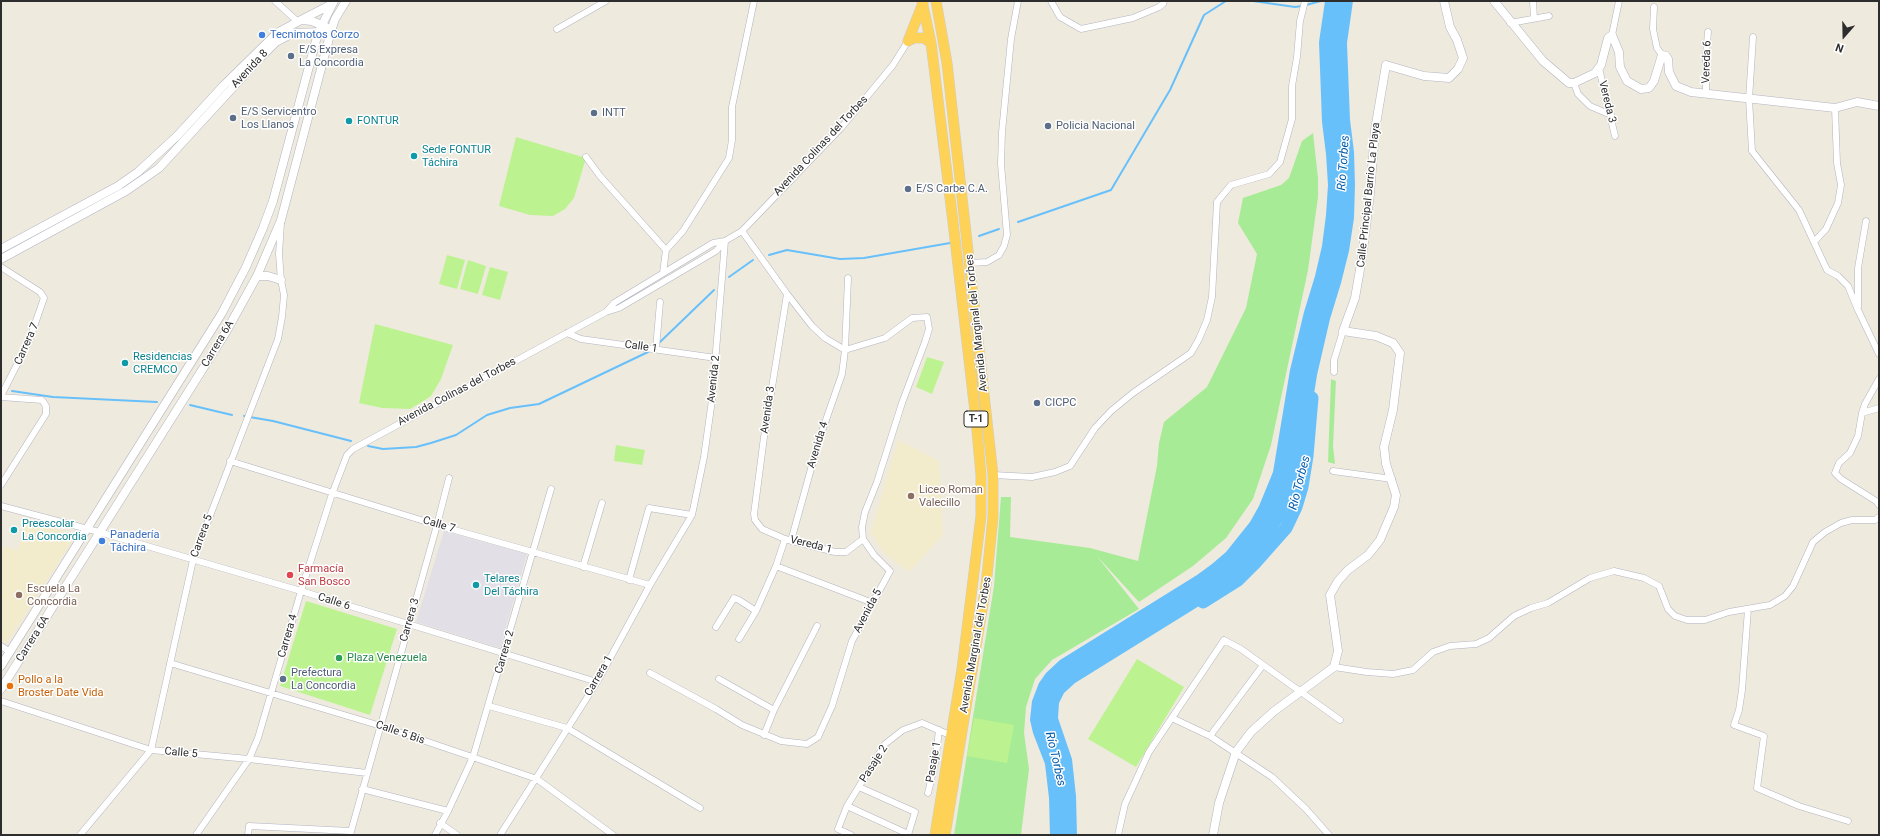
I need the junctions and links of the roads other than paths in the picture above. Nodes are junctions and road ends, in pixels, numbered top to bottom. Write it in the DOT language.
graph roads {
  1 [pos="275,1"];
  2 [pos="346,1"];
  3 [pos="606,1"];
  4 [pos="754,1"];
  5 [pos="936,1"];
  6 [pos="1018,1"];
  7 [pos="1051,1"];
  8 [pos="1164,1"];
  9 [pos="1305,1"];
  10 [pos="1444,1"];
  11 [pos="1494,1"];
  12 [pos="1533,1"];
  13 [pos="1619,1"];
  14 [pos="333,2"];
  15 [pos="923,2"];
  16 [pos="1654,7"];
  17 [pos="1549,16"];
  18 [pos="1534,18"];
  19 [pos="299,20"];
  20 [pos="1510,23"];
  21 [pos="320,29"];
  22 [pos="557,29"];
  23 [pos="331,31"];
  24 [pos="1708,32"];
  25 [pos="1612,35"];
  26 [pos="1753,37"];
  27 [pos="908,41"];
  28 [pos="931,43"];
  29 [pos="1662,55"];
  30 [pos="1599,68"];
  31 [pos="1574,83"];
  32 [pos="1706,93"];
  33 [pos="1749,99"];
  34 [pos="1879,106"];
  35 [pos="1836,108"];
  36 [pos="1611,115"];
  37 [pos="1615,136"];
  38 [pos="586,158"];
  39 [pos="282,220"];
  40 [pos="1866,221"];
  41 [pos="742,231"];
  42 [pos="725,241"];
  43 [pos="1814,242"];
  44 [pos="1,249"];
  45 [pos="666,250"];
  46 [pos="1,259"];
  47 [pos="970,263"];
  48 [pos="958,264"];
  49 [pos="1,267"];
  50 [pos="663,273"];
  51 [pos="257,276"];
  52 [pos="848,278"];
  53 [pos="281,280"];
  54 [pos="787,294"];
  55 [pos="660,302"];
  56 [pos="1858,310"];
  57 [pos="606,312"];
  58 [pos="1344,331"];
  59 [pos="566,333"];
  60 [pos="656,349"];
  61 [pos="845,350"];
  62 [pos="1879,354"];
  63 [pos="716,358"];
  64 [pos="1334,372"];
  65 [pos="1879,378"];
  66 [pos="1,396"];
  67 [pos="1879,408"];
  68 [pos="1862,413"];
  69 [pos="230,461"];
  70 [pos="1333,471"];
  71 [pos="993,475"];
  72 [pos="449,478"];
  73 [pos="1392,479"];
  74 [pos="1,484"];
  75 [pos="551,489"];
  76 [pos="332,494"];
  77 [pos="602,503"];
  78 [pos="1,506"];
  79 [pos="1879,506"];
  80 [pos="692,515"];
  81 [pos="1879,517"];
  82 [pos="437,525"];
  83 [pos="758,526"];
  84 [pos="85,530"];
  85 [pos="99,532"];
  86 [pos="862,539"];
  87 [pos="788,540"];
  88 [pos="533,552"];
  89 [pos="193,560"];
  90 [pos="776,566"];
  91 [pos="583,567"];
  92 [pos="629,580"];
  93 [pos="650,585"];
  94 [pos="301,591"];
  95 [pos="873,603"];
  96 [pos="1748,610"];
  97 [pos="756,611"];
  98 [pos="409,625"];
  99 [pos="817,626"];
  100 [pos="716,627"];
  101 [pos="739,639"];
  102 [pos="1,646"];
  103 [pos="10,652"];
  104 [pos="504,654"];
  105 [pos="170,663"];
  106 [pos="1263,665"];
  107 [pos="1,666"];
  108 [pos="1334,666"];
  109 [pos="650,673"];
  110 [pos="719,679"];
  111 [pos="597,682"];
  112 [pos="1,689"];
  113 [pos="1302,691"];
  114 [pos="271,694"];
  115 [pos="1,701"];
  116 [pos="489,706"];
  117 [pos="774,710"];
  118 [pos="1172,718"];
  119 [pos="1340,720"];
  120 [pos="381,726"];
  121 [pos="567,728"];
  122 [pos="939,730"];
  123 [pos="764,735"];
  124 [pos="952,736"];
  125 [pos="1210,736"];
  126 [pos="151,750"];
  127 [pos="1236,752"];
  128 [pos="473,757"];
  129 [pos="249,759"];
  130 [pos="367,773"];
  131 [pos="537,779"];
  132 [pos="859,787"];
  133 [pos="362,789"];
  134 [pos="928,793"];
  135 [pos="847,806"];
  136 [pos="700,808"];
  137 [pos="448,811"];
  138 [pos="1848,821"];
  139 [pos="440,823"];
  140 [pos="350,833"];
  141 [pos="908,834"];
  142 [pos="80,835"];
  143 [pos="196,835"];
  144 [pos="248,835"];
  145 [pos="434,835"];
  146 [pos="457,835"];
  147 [pos="500,835"];
  148 [pos="613,835"];
  149 [pos="851,835"];
  150 [pos="935,835"];
  151 [pos="945,835"];
  152 [pos="1118,835"];
  153 [pos="1213,835"];
  154 [pos="1329,835"];
  1 -- 19 [label="street"];
  2 -- 23 [label="street, Carrera 6A"];
  3 -- 22 [label="street"];
  4 -- 45 [label="street"];
  5 -- 47 [label="highway, Avenida Marginal del Torbes / T-1"];
  6 -- 47 [label="street"];
  7 -- 8 [label="street"];
  9 -- 71 [label="street"];
  10 -- 58 [label="street, Calle Principal Barrio La Playa"];
  11 -- 20 [label="street"];
  12 -- 18 [label="street"];
  13 -- 25 [label="street"];
  14 -- 19 [label="street, Avenida 8"];
  14 -- 21 [label="street, Carrera 6A"];
  15 -- 27 [label="highway"];
  15 -- 28 [label="highway, Avenida Marginal del Torbes / T-1"];
  16 -- 29 [label="street"];
  17 -- 18 [label="street"];
  18 -- 20 [label="street"];
  19 -- 21 [label="street"];
  19 -- 44 [label="street, Avenida 8"];
  20 -- 31 [label="street"];
  21 -- 23 [label="street"];
  21 -- 46 [label="street, Avenida 8"];
  21 -- 84 [label="street, Carrera 6A"];
  23 -- 39 [label="street, Carrera 6A"];
  24 -- 32 [label="street, Vereda 6"];
  25 -- 29 [label="street"];
  25 -- 30 [label="street"];
  26 -- 33 [label="street"];
  27 -- 28 [label="highway"];
  27 -- 41 [label="street, Avenida Colinas del Torbes"];
  28 -- 48 [label="highway, Avenida Marginal del Torbes / T-1"];
  29 -- 32 [label="street"];
  30 -- 31 [label="street"];
  30 -- 36 [label="street, Vereda 3"];
  31 -- 36 [label="street"];
  32 -- 33 [label="street"];
  33 -- 35 [label="street"];
  33 -- 43 [label="street"];
  34 -- 35 [label="street"];
  35 -- 43 [label="street"];
  36 -- 37 [label="street, Vereda 3"];
  38 -- 45 [label="street"];
  39 -- 51 [label="street, Carrera 6A"];
  39 -- 53 [label="street, Carrera 5"];
  40 -- 56 [label="street"];
  41 -- 42 [label="street, Avenida Colinas del Torbes"];
  41 -- 54 [label="street"];
  42 -- 50 [label="street, Avenida Colinas del Torbes"];
  42 -- 57 [label="street, Avenida Colinas del Torbes"];
  42 -- 63 [label="street, Avenida 2"];
  43 -- 56 [label="street"];
  45 -- 50 [label="street"];
  47 -- 48 [label="highway"];
  47 -- 71 [label="highway, Avenida Marginal del Torbes / T-1"];
  48 -- 124 [label="highway, Avenida Marginal del Torbes / T-1"];
  49 -- 66 [label="street, Carrera 7"];
  50 -- 57 [label="street, Avenida Colinas del Torbes"];
  51 -- 53 [label="street"];
  51 -- 85 [label="street, Carrera 6A"];
  52 -- 61 [label="street, Avenida 4"];
  53 -- 69 [label="street, Carrera 5"];
  54 -- 61 [label="street"];
  54 -- 83 [label="street, Avenida 3"];
  55 -- 60 [label="street"];
  56 -- 62 [label="street"];
  57 -- 59 [label="street, Avenida Colinas del Torbes"];
  58 -- 64 [label="street"];
  58 -- 73 [label="street"];
  59 -- 60 [label="street, Calle 1"];
  59 -- 76 [label="street, Avenida Colinas del Torbes"];
  60 -- 63 [label="street, Calle 1"];
  61 -- 86 [label="street"];
  61 -- 87 [label="street, Avenida 4"];
  63 -- 80 [label="street, Avenida 2"];
  65 -- 68 [label="street"];
  66 -- 74 [label="street"];
  67 -- 68 [label="street"];
  68 -- 79 [label="street"];
  69 -- 76 [label="street, Calle 7"];
  69 -- 89 [label="street, Carrera 5"];
  70 -- 73 [label="street"];
  71 -- 151 [label="highway, Avenida Marginal del Torbes / T-1"];
  72 -- 82 [label="street, Carrera 3"];
  73 -- 108 [label="street"];
  75 -- 88 [label="street, Carrera 2"];
  76 -- 82 [label="street, Calle 7"];
  76 -- 94 [label="street, Carrera 4"];
  77 -- 91 [label="street"];
  78 -- 84 [label="street, Calle 6"];
  80 -- 92 [label="street"];
  80 -- 93 [label="street, Carrera 1"];
  81 -- 96 [label="street"];
  82 -- 88 [label="street, Calle 7"];
  82 -- 98 [label="street, Carrera 3"];
  83 -- 87 [label="street, Vereda 1"];
  84 -- 85 [label="street, Calle 6"];
  84 -- 103 [label="street, Carrera 6A"];
  85 -- 89 [label="street, Calle 6"];
  85 -- 112 [label="street, Carrera 6A"];
  86 -- 87 [label="street, Vereda 1"];
  86 -- 95 [label="street, Avenida 5"];
  87 -- 90 [label="street, Avenida 4"];
  88 -- 91 [label="street, Calle 7"];
  88 -- 104 [label="street, Carrera 2"];
  89 -- 94 [label="street, Calle 6"];
  89 -- 105 [label="street, Carrera 5"];
  90 -- 95 [label="street"];
  90 -- 97 [label="street, Avenida 4"];
  91 -- 92 [label="street, Calle 7"];
  92 -- 93 [label="street, Calle 7"];
  93 -- 111 [label="street, Carrera 1"];
  94 -- 98 [label="street, Calle 6"];
  94 -- 114 [label="street, Carrera 4"];
  95 -- 123 [label="street, Avenida 5"];
  96 -- 108 [label="street"];
  96 -- 138 [label="street"];
  97 -- 100 [label="street"];
  97 -- 101 [label="street, Avenida 4"];
  98 -- 104 [label="street, Calle 6"];
  98 -- 120 [label="street, Carrera 3"];
  99 -- 117 [label="street"];
  102 -- 103 [label="street"];
  103 -- 107 [label="street, Carrera 6A"];
  104 -- 111 [label="street, Calle 6"];
  104 -- 116 [label="street, Carrera 2"];
  105 -- 114 [label="street, Calle 5 Bis"];
  105 -- 126 [label="street, Carrera 5"];
  106 -- 113 [label="street"];
  106 -- 118 [label="street"];
  106 -- 125 [label="street"];
  108 -- 113 [label="street"];
  109 -- 123 [label="street, Avenida 5"];
  110 -- 117 [label="street"];
  111 -- 121 [label="street, Carrera 1"];
  113 -- 119 [label="street"];
  113 -- 127 [label="street"];
  114 -- 120 [label="street, Calle 5 Bis"];
  114 -- 129 [label="street, Carrera 4"];
  115 -- 126 [label="street, Calle 5"];
  116 -- 121 [label="street"];
  116 -- 128 [label="street, Carrera 2"];
  117 -- 123 [label="street"];
  118 -- 125 [label="street"];
  118 -- 152 [label="street"];
  120 -- 128 [label="street, Calle 5 Bis"];
  120 -- 130 [label="street, Carrera 3"];
  121 -- 131 [label="street, Carrera 1"];
  121 -- 136 [label="street"];
  122 -- 124 [label="street, Pasaje 2"];
  122 -- 132 [label="street, Pasaje 2"];
  122 -- 134 [label="street, Pasaje 1"];
  124 -- 150 [label="highway, Avenida Marginal del Torbes / T-1"];
  125 -- 127 [label="street"];
  126 -- 129 [label="street, Calle 5"];
  126 -- 142 [label="street, Carrera 5"];
  127 -- 153 [label="street"];
  127 -- 154 [label="street"];
  128 -- 131 [label="street, Calle 5 Bis"];
  128 -- 137 [label="street, Carrera 2"];
  129 -- 130 [label="street, Calle 5"];
  129 -- 143 [label="street, Carrera 4"];
  130 -- 133 [label="street, Carrera 3"];
  131 -- 147 [label="street, Carrera 1"];
  131 -- 148 [label="street, Calle 5 Bis"];
  132 -- 135 [label="street, Pasaje 2"];
  132 -- 141 [label="street"];
  133 -- 137 [label="street"];
  133 -- 140 [label="street, Carrera 3"];
  135 -- 141 [label="street"];
  135 -- 149 [label="street, Pasaje 2"];
  137 -- 139 [label="street, Carrera 2"];
  139 -- 145 [label="street, Carrera 2"];
  139 -- 146 [label="street"];
  140 -- 144 [label="street"];
}
